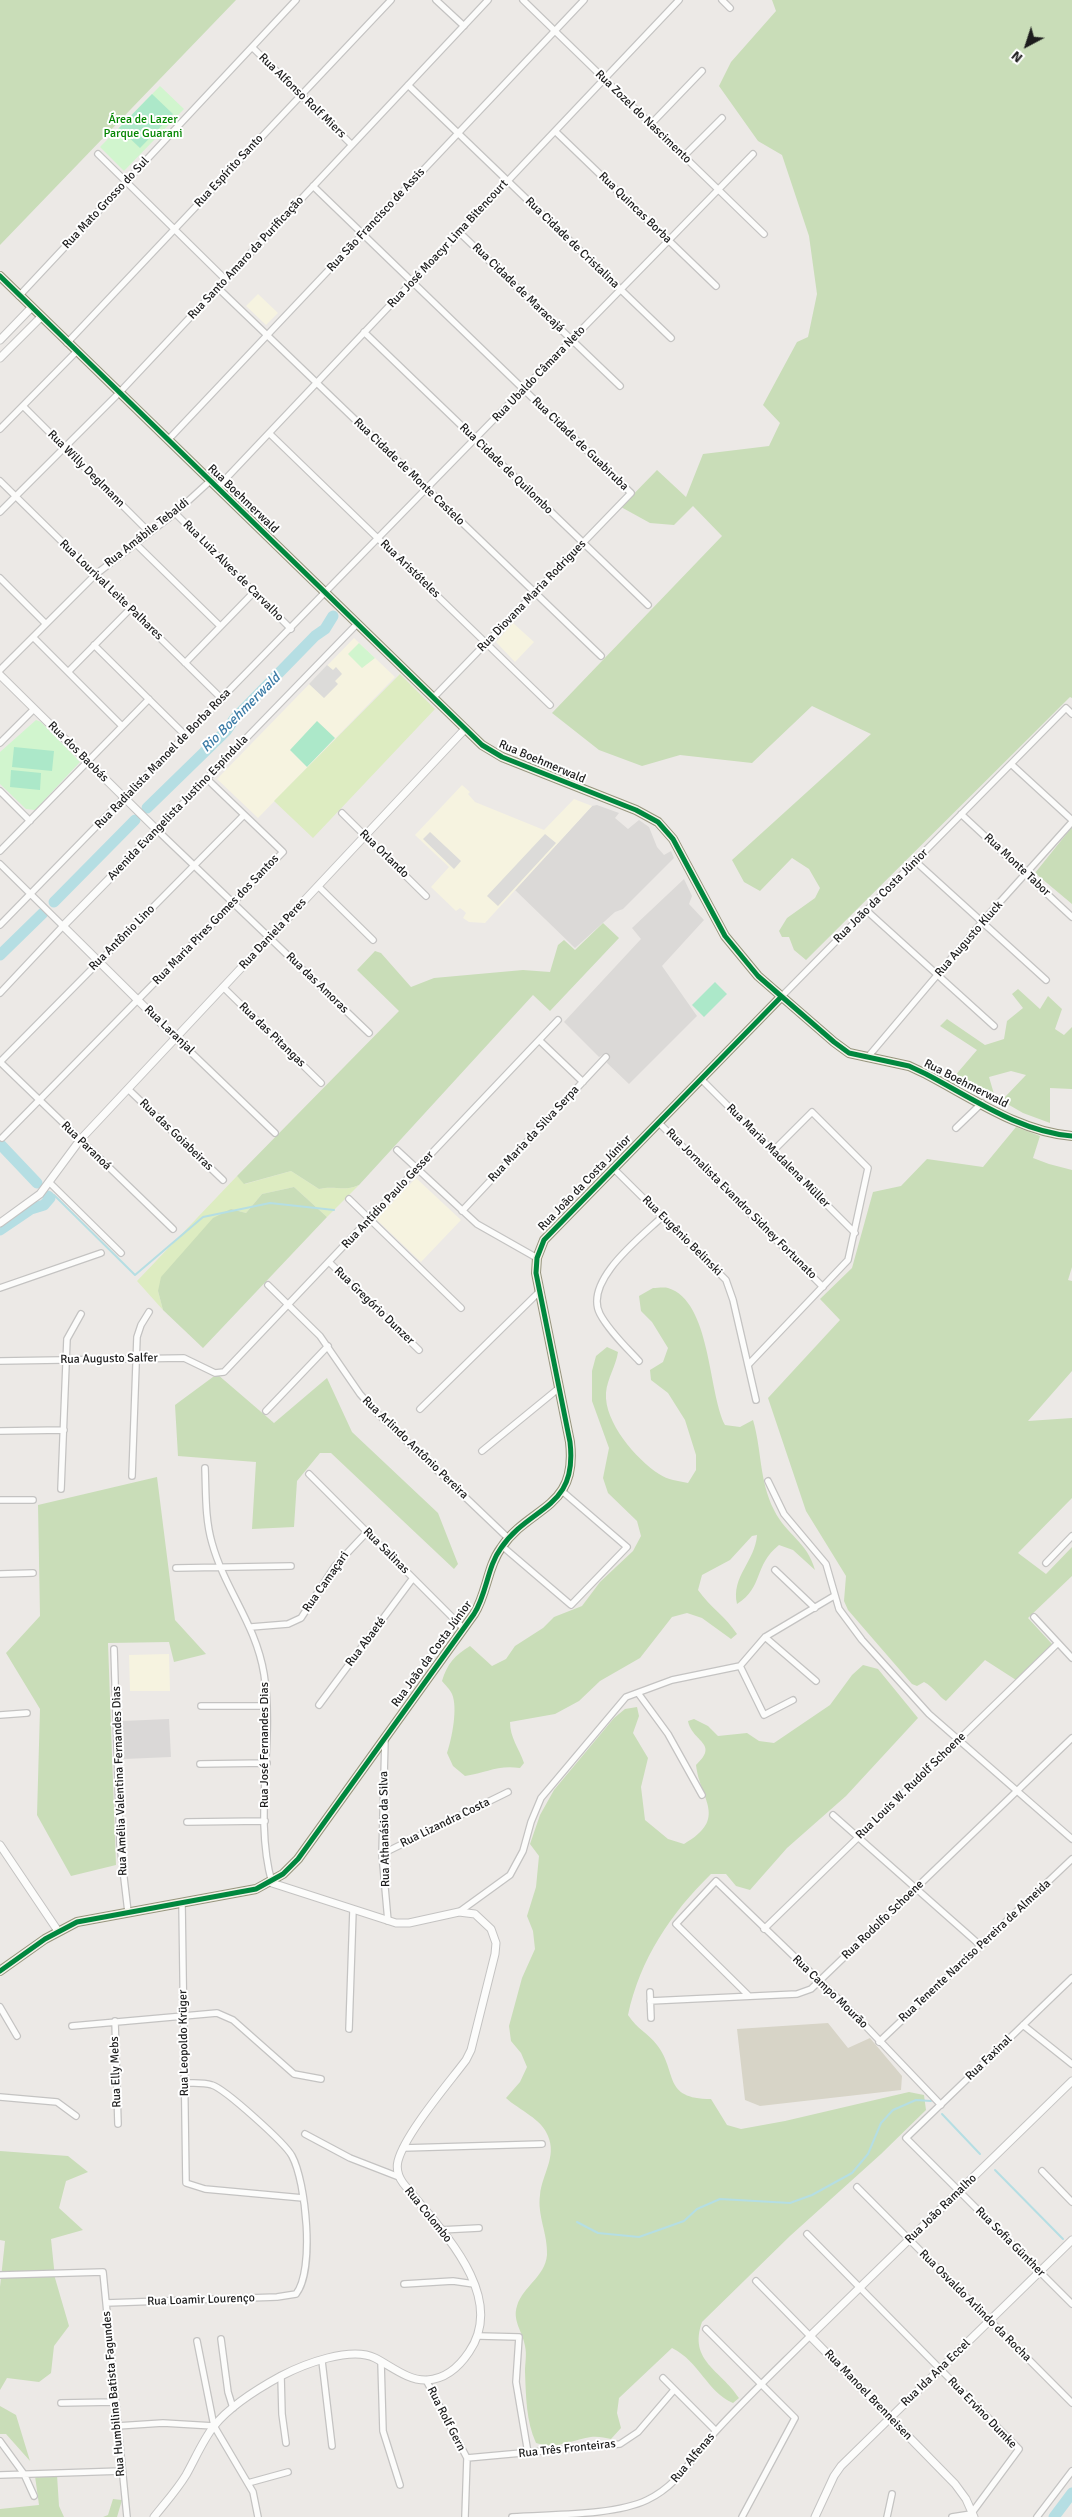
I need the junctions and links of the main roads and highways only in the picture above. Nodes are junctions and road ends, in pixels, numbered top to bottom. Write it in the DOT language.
graph roads {
  1 [pos="0,276"];
  2 [pos="781,997"];
  3 [pos="1072,1136"];
  4 [pos="0,1971"];
  1 -- 2 [label="main road, Rua Boehmerwald"];
  2 -- 3 [label="main road, Rua Boehmerwald"];
  2 -- 4 [label="main road, Rua João da Costa Júnior"];
}
